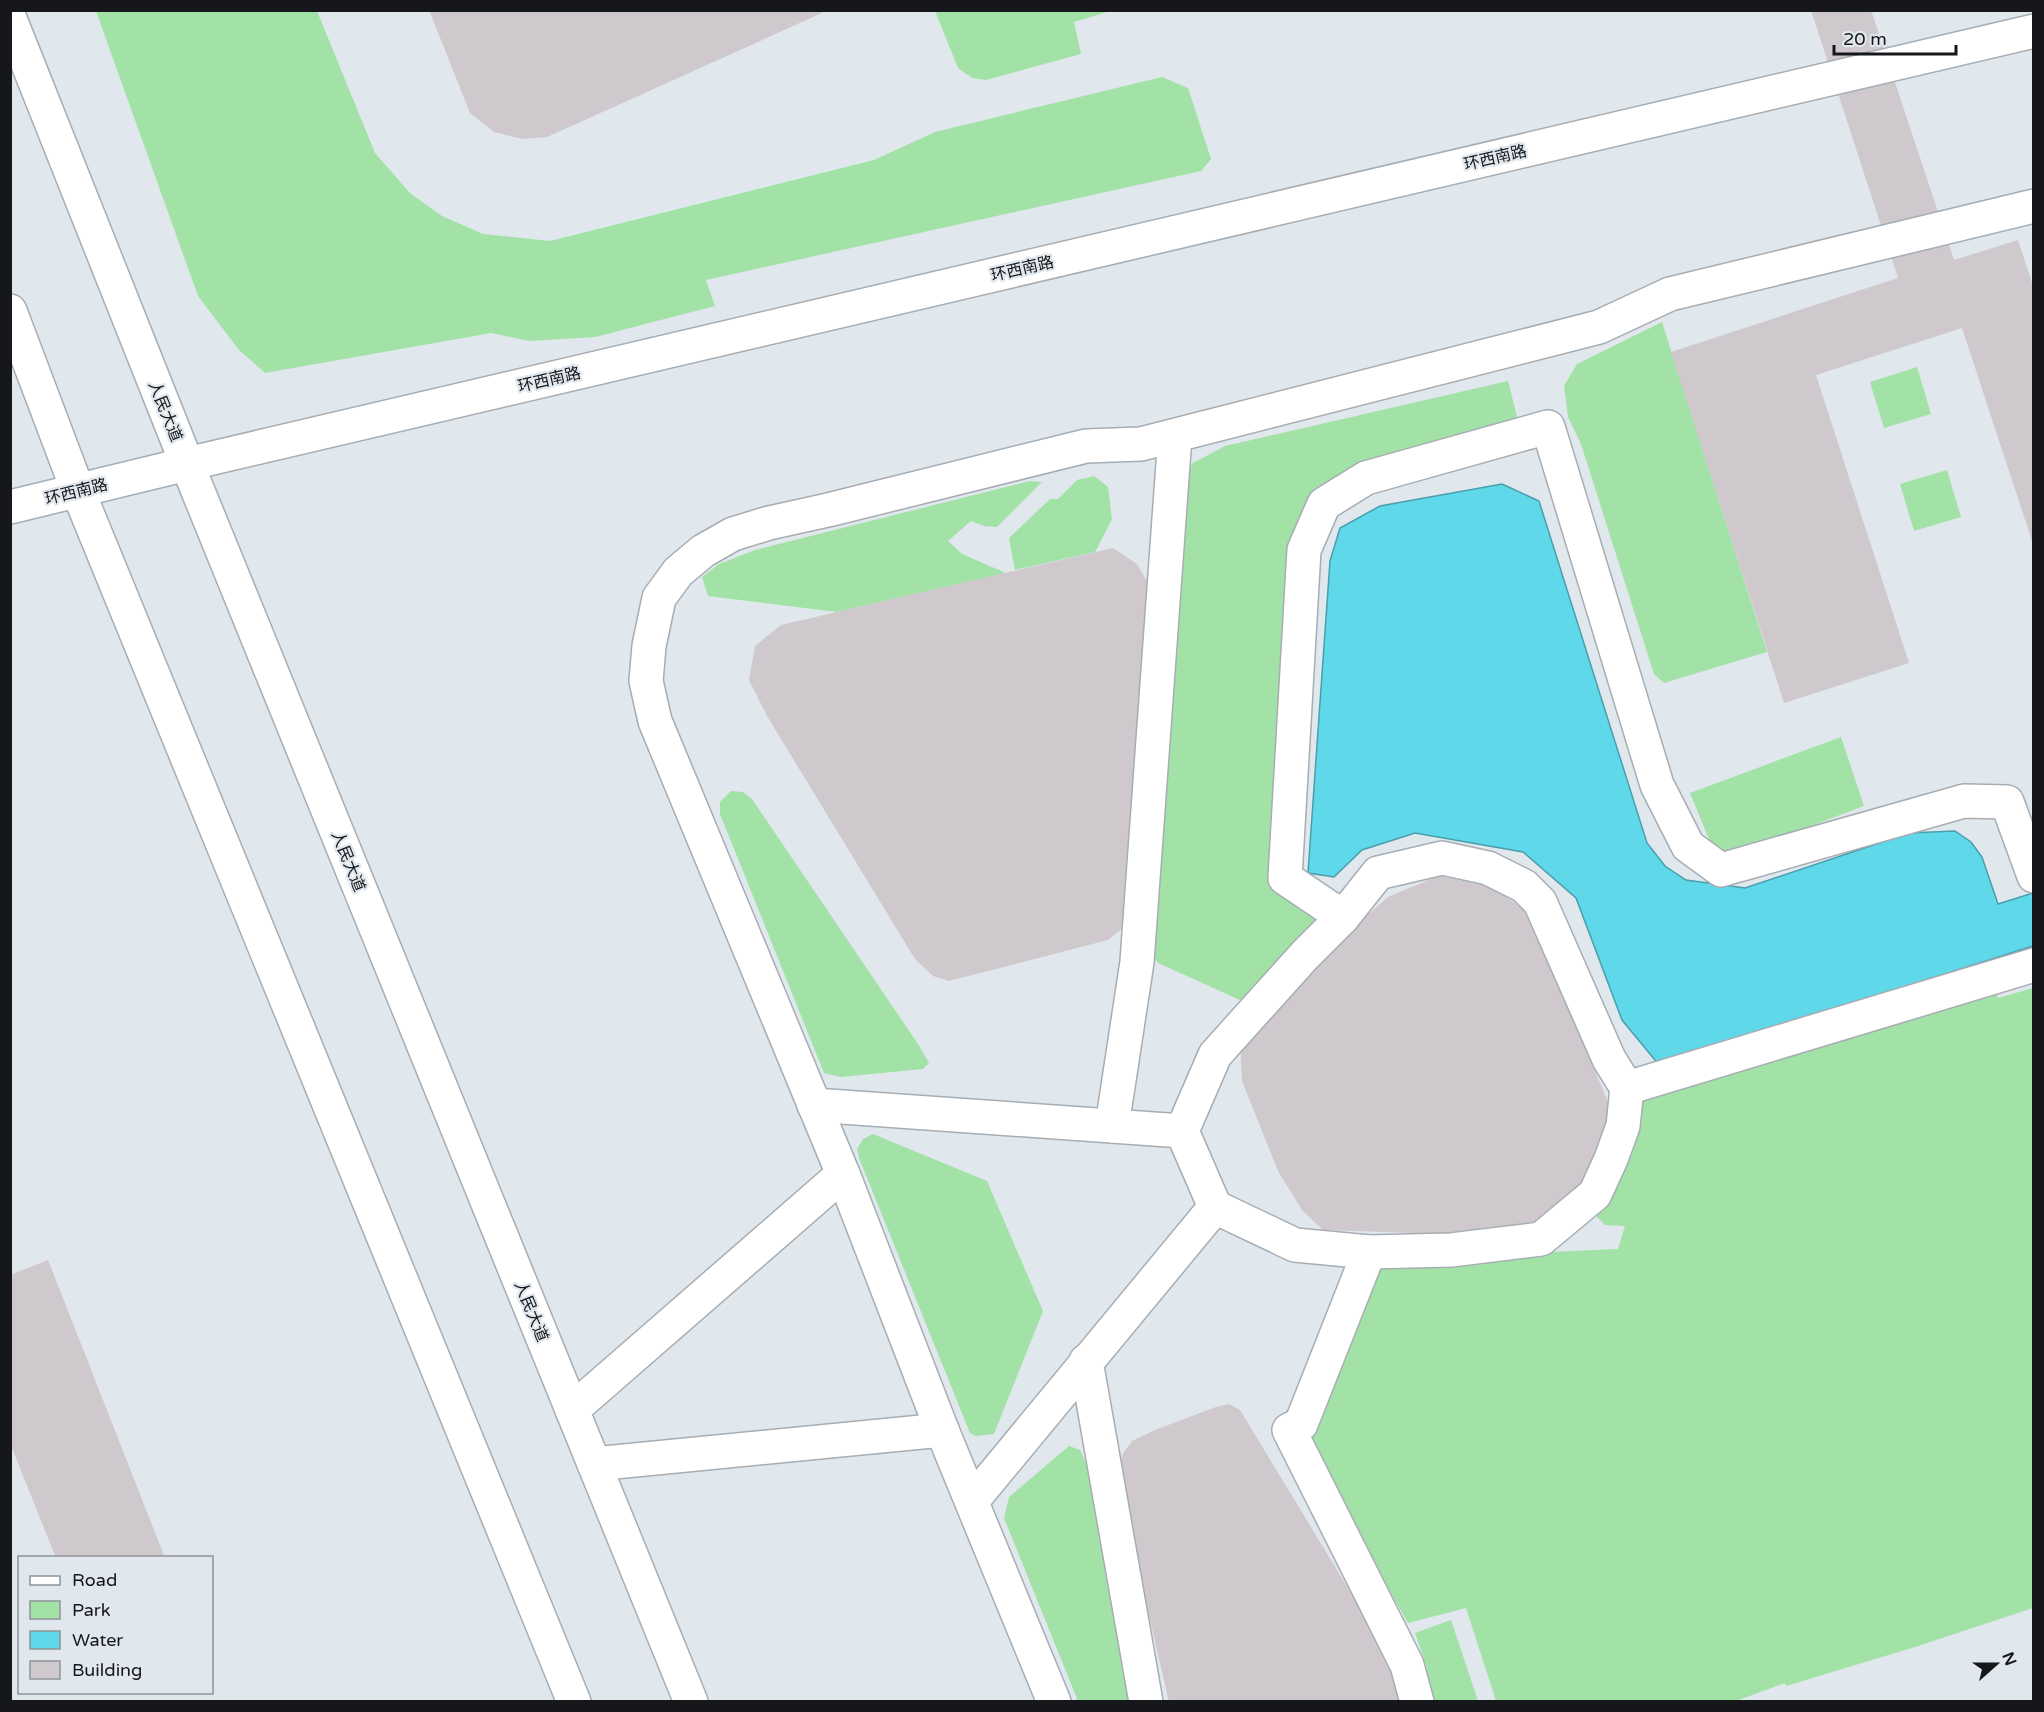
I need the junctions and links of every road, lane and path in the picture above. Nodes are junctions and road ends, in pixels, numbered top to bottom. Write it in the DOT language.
graph roads {
  1 [pos="10,19"];
  2 [pos="2034,31"];
  3 [pos="2034,206"];
  4 [pos="10,311"];
  5 [pos="1174,436"];
  6 [pos="187,464"];
  7 [pos="78,490"];
  8 [pos="10,507"];
  9 [pos="2033,875"];
  10 [pos="1343,916"];
  11 [pos="2034,965"];
  12 [pos="1627,1088"];
  13 [pos="814,1105"];
  14 [pos="1112,1126"];
  15 [pos="1182,1131"];
  16 [pos="843,1174"];
  17 [pos="1215,1207"];
  18 [pos="1369,1252"];
  19 [pos="1086,1361"];
  20 [pos="572,1410"];
  21 [pos="942,1430"];
  22 [pos="594,1464"];
  23 [pos="972,1501"];
  24 [pos="574,1701"];
  25 [pos="691,1701"];
  26 [pos="1054,1701"];
  27 [pos="1146,1701"];
  28 [pos="1417,1701"];
  1 -- 6 [label="main road, 人民大道"];
  2 -- 6 [label="main road, 环西南路"];
  3 -- 5 [label="main road"];
  4 -- 7 [label="main road"];
  5 -- 13 [label="main road"];
  5 -- 14 [label="main road"];
  6 -- 7 [label="main road, 环西南路"];
  6 -- 20 [label="main road, 人民大道"];
  7 -- 8 [label="main road, 环西南路"];
  7 -- 24 [label="main road"];
  9 -- 10 [label="main road"];
  10 -- 12 [label="main road"];
  10 -- 15 [label="main road"];
  11 -- 12 [label="main road"];
  12 -- 18 [label="main road"];
  13 -- 14 [label="main road"];
  13 -- 16 [label="main road"];
  14 -- 15 [label="main road"];
  15 -- 17 [label="main road"];
  16 -- 20 [label="main road"];
  16 -- 21 [label="main road"];
  17 -- 18 [label="main road"];
  17 -- 19 [label="main road"];
  18 -- 28 [label="main road"];
  19 -- 23 [label="main road"];
  19 -- 27 [label="main road"];
  20 -- 22 [label="main road, 人民大道"];
  21 -- 22 [label="main road"];
  21 -- 23 [label="main road"];
  22 -- 25 [label="main road, 人民大道"];
  23 -- 26 [label="main road"];
}
